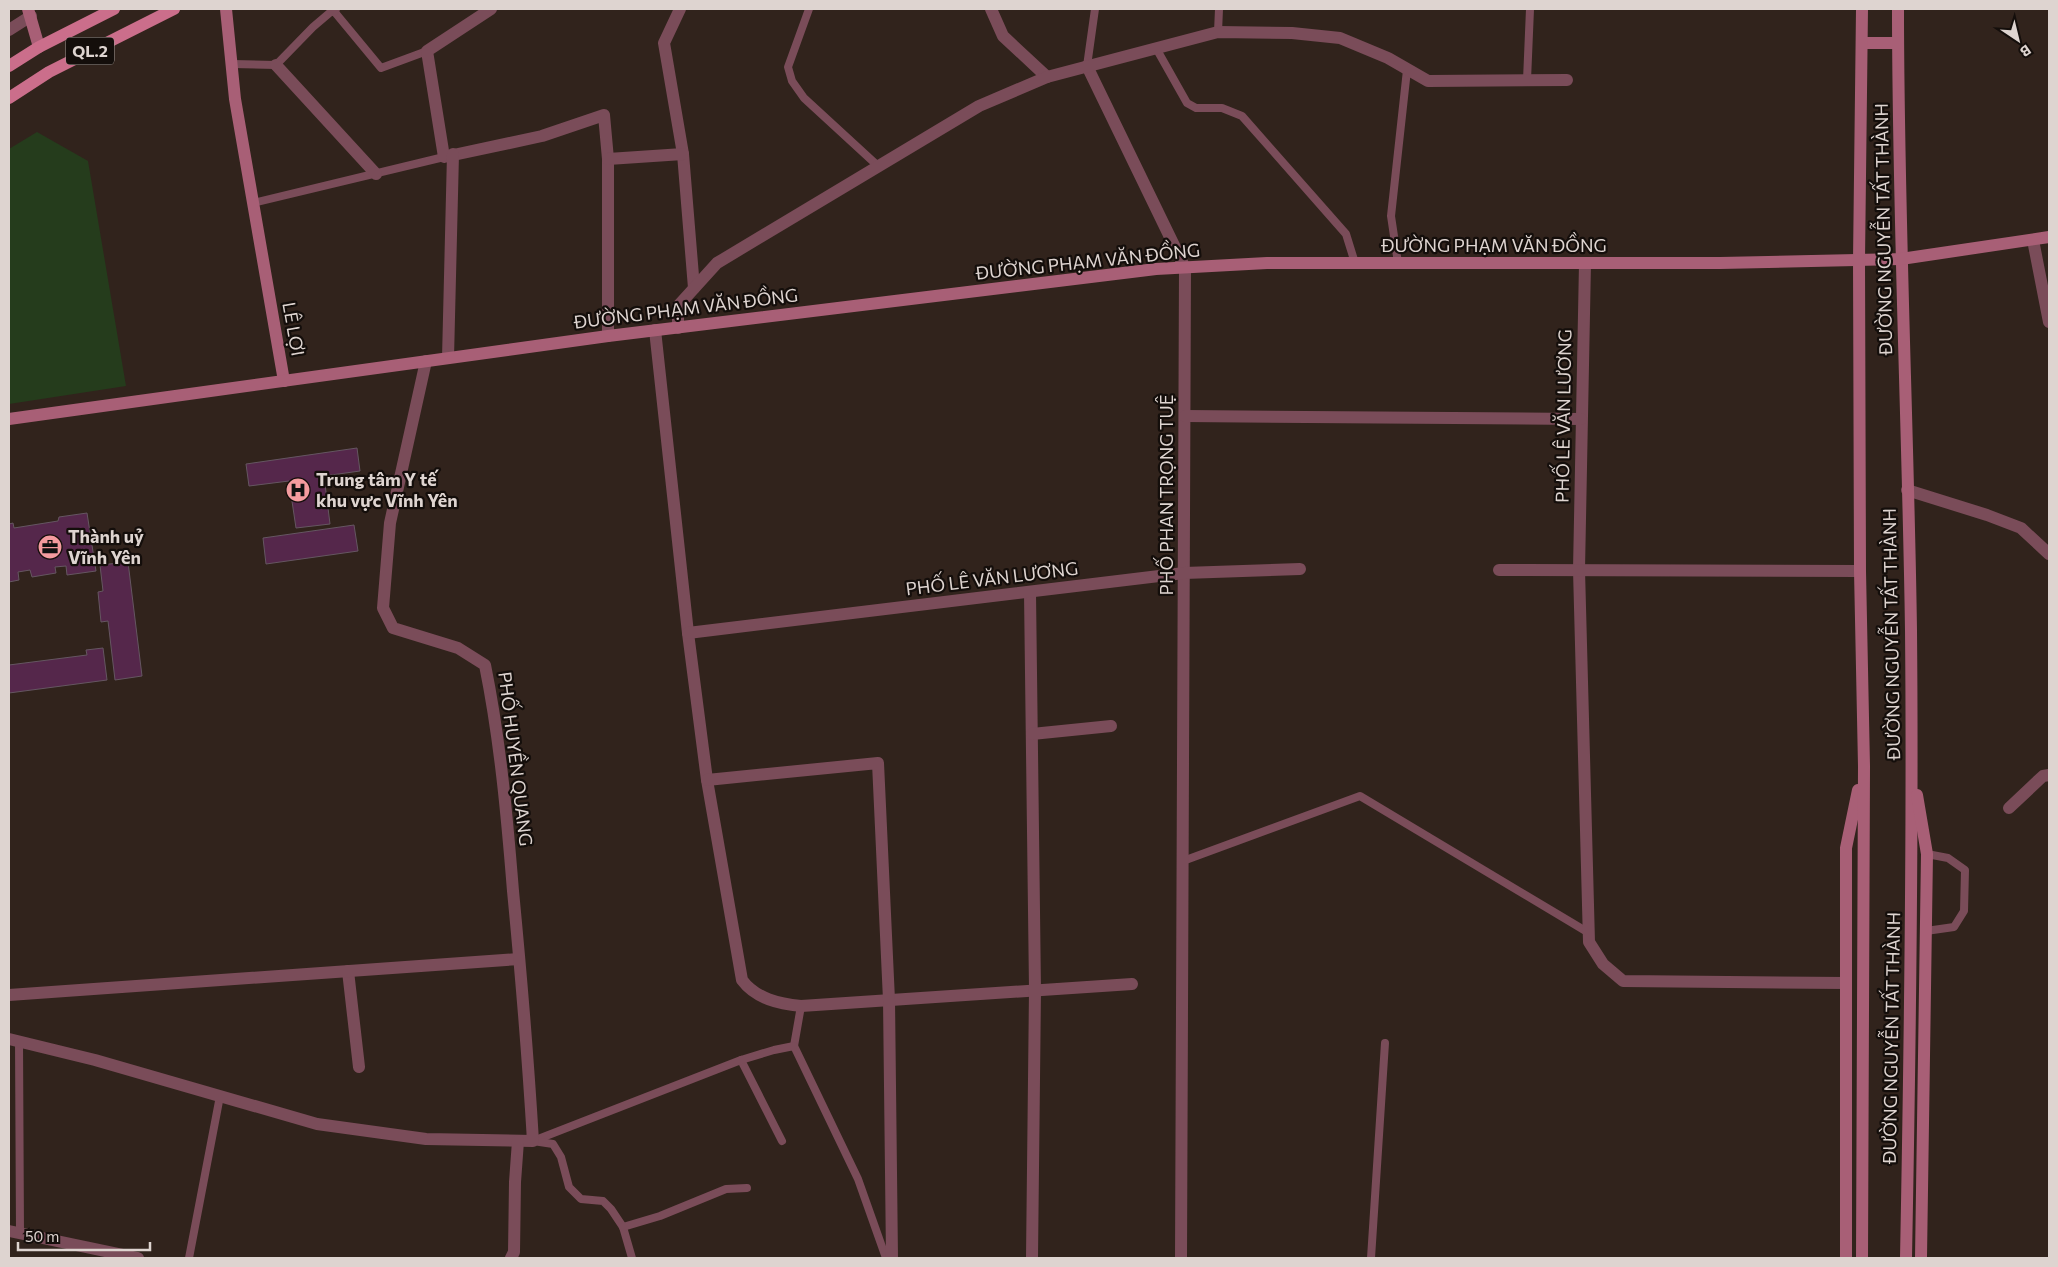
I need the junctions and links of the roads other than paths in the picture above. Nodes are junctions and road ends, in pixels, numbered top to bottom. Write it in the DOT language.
graph roads {
  1 [pos="114,9"];
  2 [pos="174,9"];
  3 [pos="226,9"];
  4 [pos="334,9"];
  5 [pos="491,9"];
  6 [pos="680,9"];
  7 [pos="809,9"];
  8 [pos="991,9"];
  9 [pos="1095,9"];
  10 [pos="1219,9"];
  11 [pos="1530,9"];
  12 [pos="1862,9"];
  13 [pos="1898,9"];
  14 [pos="29,12"];
  15 [pos="9,30"];
  16 [pos="1218,32"];
  17 [pos="1862,43"];
  18 [pos="1898,43"];
  19 [pos="39,47"];
  20 [pos="1156,48"];
  21 [pos="427,51"];
  22 [pos="232,64"];
  23 [pos="276,65"];
  24 [pos="9,66"];
  25 [pos="1087,66"];
  26 [pos="1406,70"];
  27 [pos="1047,77"];
  28 [pos="1527,80"];
  29 [pos="1567,80"];
  30 [pos="9,98"];
  31 [pos="683,154"];
  32 [pos="448,156"];
  33 [pos="608,159"];
  34 [pos="878,166"];
  35 [pos="376,174"];
  36 [pos="253,203"];
  37 [pos="2049,237"];
  38 [pos="2033,240"];
  39 [pos="1901,259"];
  40 [pos="1859,260"];
  41 [pos="1355,263"];
  42 [pos="1398,263"];
  43 [pos="1585,263"];
  44 [pos="1186,268"];
  45 [pos="694,288"];
  46 [pos="2049,322"];
  47 [pos="678,328"];
  48 [pos="655,330"];
  49 [pos="608,336"];
  50 [pos="448,358"];
  51 [pos="426,361"];
  52 [pos="284,381"];
  53 [pos="1185,416"];
  54 [pos="9,418"];
  55 [pos="1581,419"];
  56 [pos="1908,490"];
  57 [pos="2049,554"];
  58 [pos="1300,569"];
  59 [pos="1499,570"];
  60 [pos="1579,570"];
  61 [pos="1860,571"];
  62 [pos="1184,574"];
  63 [pos="1030,592"];
  64 [pos="688,633"];
  65 [pos="1111,726"];
  66 [pos="1032,734"];
  67 [pos="1911,765"];
  68 [pos="1864,766"];
  69 [pos="2049,775"];
  70 [pos="708,780"];
  71 [pos="2010,808"];
  72 [pos="1927,854"];
  73 [pos="1183,861"];
  74 [pos="1926,930"];
  75 [pos="1589,933"];
  76 [pos="520,959"];
  77 [pos="348,971"];
  78 [pos="1846,983"];
  79 [pos="1132,984"];
  80 [pos="1035,990"];
  81 [pos="9,995"];
  82 [pos="889,1000"];
  83 [pos="802,1006"];
  84 [pos="14,1040"];
  85 [pos="1385,1043"];
  86 [pos="794,1046"];
  87 [pos="741,1060"];
  88 [pos="358,1067"];
  89 [pos="220,1096"];
  90 [pos="518,1141"];
  91 [pos="533,1141"];
  92 [pos="782,1141"];
  93 [pos="747,1188"];
  94 [pos="622,1227"];
  95 [pos="15,1232"];
  96 [pos="138,1258"];
  97 [pos="189,1258"];
  98 [pos="511,1258"];
  99 [pos="632,1258"];
  100 [pos="886,1258"];
  101 [pos="892,1258"];
  102 [pos="1032,1258"];
  103 [pos="1182,1258"];
  104 [pos="1371,1258"];
  105 [pos="1846,1258"];
  106 [pos="1862,1258"];
  107 [pos="1906,1258"];
  108 [pos="1921,1258"];
  1 -- 19 [label="main road, QL.2"];
  2 -- 30 [label="main road, QL.2"];
  3 -- 22 [label="main road, LÊ LỢI"];
  4 -- 21 [label="lane"];
  4 -- 23 [label="lane"];
  5 -- 21 [label="street"];
  6 -- 31 [label="street"];
  7 -- 34 [label="lane"];
  8 -- 27 [label="street"];
  9 -- 25 [label="lane"];
  10 -- 16 [label="lane"];
  11 -- 28 [label="lane"];
  12 -- 17 [label="main road, ĐƯỜNG NGUYỄN TẤT THÀNH"];
  13 -- 18 [label="main road, ĐƯỜNG NGUYỄN TẤT THÀNH"];
  14 -- 15 [label="street"];
  14 -- 19 [label="main road"];
  16 -- 20 [label="street"];
  16 -- 26 [label="street"];
  17 -- 18 [label="main road"];
  17 -- 40 [label="main road, ĐƯỜNG NGUYỄN TẤT THÀNH"];
  18 -- 39 [label="main road, ĐƯỜNG NGUYỄN TẤT THÀNH"];
  19 -- 24 [label="main road, QL.2"];
  20 -- 25 [label="street"];
  20 -- 41 [label="lane"];
  21 -- 32 [label="street"];
  22 -- 23 [label="lane"];
  22 -- 36 [label="main road, LÊ LỢI"];
  23 -- 35 [label="street"];
  25 -- 27 [label="street"];
  25 -- 44 [label="street"];
  26 -- 28 [label="street"];
  26 -- 42 [label="lane"];
  27 -- 34 [label="street"];
  28 -- 29 [label="street"];
  31 -- 33 [label="street"];
  31 -- 45 [label="street"];
  32 -- 33 [label="street"];
  32 -- 35 [label="lane"];
  32 -- 50 [label="street"];
  33 -- 49 [label="street"];
  34 -- 45 [label="street"];
  35 -- 36 [label="lane"];
  36 -- 52 [label="main road, LÊ LỢI"];
  37 -- 38 [label="main road, ĐƯỜNG PHẠM VĂN ĐỒNG"];
  38 -- 39 [label="main road, ĐƯỜNG PHẠM VĂN ĐỒNG"];
  38 -- 46 [label="street"];
  39 -- 40 [label="main road, ĐƯỜNG PHẠM VĂN ĐỒNG"];
  39 -- 56 [label="main road, ĐƯỜNG NGUYỄN TẤT THÀNH"];
  40 -- 43 [label="main road, ĐƯỜNG PHẠM VĂN ĐỒNG"];
  40 -- 61 [label="main road, ĐƯỜNG NGUYỄN TẤT THÀNH"];
  41 -- 42 [label="main road, ĐƯỜNG PHẠM VĂN ĐỒNG"];
  41 -- 44 [label="main road, ĐƯỜNG PHẠM VĂN ĐỒNG"];
  42 -- 43 [label="main road, ĐƯỜNG PHẠM VĂN ĐỒNG"];
  43 -- 55 [label="street, PHỐ LÊ VĂN LƯƠNG"];
  44 -- 47 [label="main road, ĐƯỜNG PHẠM VĂN ĐỒNG"];
  44 -- 53 [label="street, PHỐ PHAN TRỌNG TUỆ"];
  45 -- 47 [label="street"];
  47 -- 48 [label="main road, ĐƯỜNG PHẠM VĂN ĐỒNG"];
  48 -- 49 [label="main road, ĐƯỜNG PHẠM VĂN ĐỒNG"];
  48 -- 64 [label="street"];
  49 -- 50 [label="main road, ĐƯỜNG PHẠM VĂN ĐỒNG"];
  50 -- 51 [label="main road, ĐƯỜNG PHẠM VĂN ĐỒNG"];
  51 -- 52 [label="main road, ĐƯỜNG PHẠM VĂN ĐỒNG"];
  51 -- 76 [label="street, PHỐ HUYỀN QUANG"];
  52 -- 54 [label="main road, LÊ LỢI"];
  53 -- 55 [label="street"];
  53 -- 62 [label="street, PHỐ PHAN TRỌNG TUỆ"];
  55 -- 60 [label="street, PHỐ LÊ VĂN LƯƠNG"];
  56 -- 57 [label="street"];
  56 -- 67 [label="main road, ĐƯỜNG NGUYỄN TẤT THÀNH"];
  58 -- 62 [label="street, PHỐ LÊ VĂN LƯƠNG"];
  59 -- 60 [label="street"];
  60 -- 61 [label="street"];
  60 -- 75 [label="street, PHỐ LÊ VĂN LƯƠNG"];
  61 -- 68 [label="main road, ĐƯỜNG NGUYỄN TẤT THÀNH"];
  62 -- 63 [label="street, PHỐ LÊ VĂN LƯƠNG"];
  62 -- 73 [label="street, PHỐ PHAN TRỌNG TUỆ"];
  63 -- 64 [label="street, PHỐ LÊ VĂN LƯƠNG"];
  63 -- 66 [label="street"];
  64 -- 70 [label="street"];
  65 -- 66 [label="street"];
  66 -- 80 [label="street"];
  67 -- 72 [label="main road"];
  67 -- 107 [label="main road, ĐƯỜNG NGUYỄN TẤT THÀNH"];
  68 -- 78 [label="main road"];
  68 -- 106 [label="main road, ĐƯỜNG NGUYỄN TẤT THÀNH"];
  69 -- 71 [label="street"];
  70 -- 82 [label="street"];
  70 -- 83 [label="street"];
  72 -- 74 [label="main road"];
  72 -- 74 [label="lane"];
  73 -- 75 [label="lane"];
  73 -- 103 [label="street, PHỐ PHAN TRỌNG TUỆ"];
  74 -- 108 [label="main road"];
  75 -- 78 [label="street, PHỐ LÊ VĂN LƯƠNG"];
  76 -- 77 [label="street"];
  76 -- 91 [label="street, PHỐ HUYỀN QUANG"];
  77 -- 81 [label="street"];
  77 -- 88 [label="street"];
  78 -- 105 [label="main road"];
  79 -- 80 [label="street"];
  80 -- 82 [label="street"];
  80 -- 102 [label="street"];
  82 -- 83 [label="street"];
  82 -- 101 [label="street"];
  83 -- 86 [label="lane"];
  84 -- 89 [label="street"];
  84 -- 95 [label="lane"];
  85 -- 104 [label="lane"];
  86 -- 87 [label="lane"];
  86 -- 100 [label="lane"];
  87 -- 91 [label="lane"];
  87 -- 92 [label="lane"];
  89 -- 90 [label="street"];
  89 -- 97 [label="lane"];
  90 -- 91 [label="street"];
  90 -- 98 [label="street"];
  91 -- 94 [label="lane"];
  93 -- 94 [label="lane"];
  94 -- 99 [label="lane"];
  95 -- 96 [label="street"];
}
